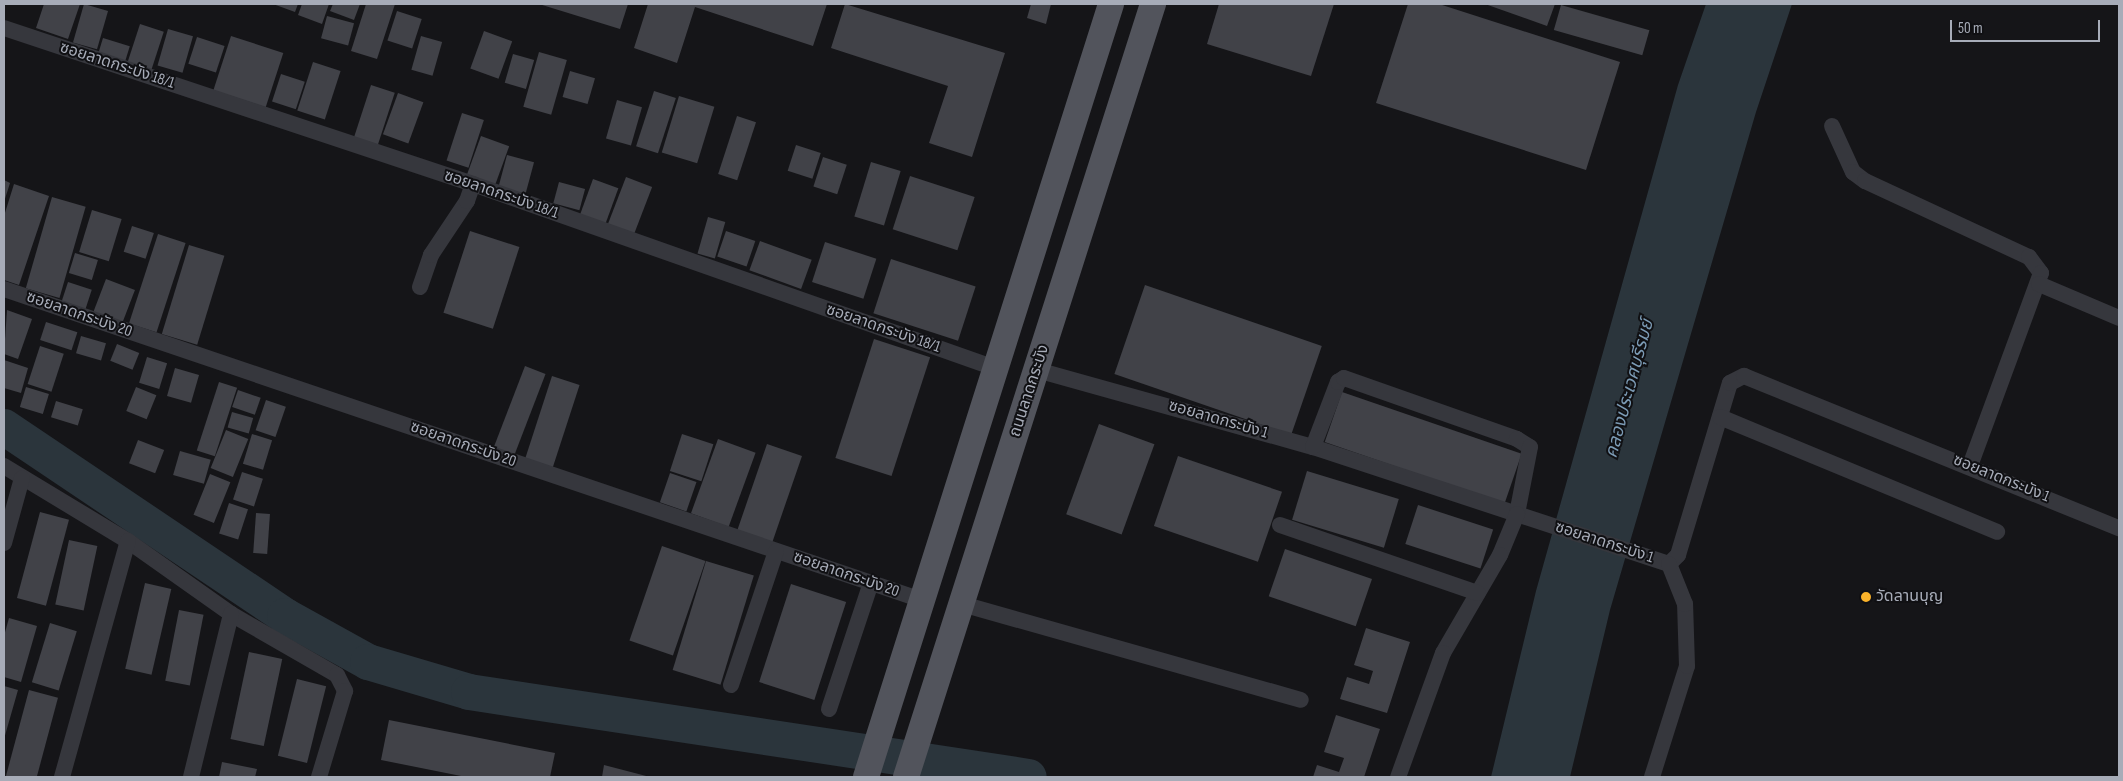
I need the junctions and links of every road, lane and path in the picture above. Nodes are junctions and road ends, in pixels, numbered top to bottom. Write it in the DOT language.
graph roads {
  1 [pos="1111,4"];
  2 [pos="1153,4"];
  3 [pos="4,28"];
  4 [pos="1832,126"];
  5 [pos="473,184"];
  6 [pos="2039,284"];
  7 [pos="420,288"];
  8 [pos="4,289"];
  9 [pos="2118,315"];
  10 [pos="995,368"];
  11 [pos="1037,370"];
  12 [pos="1720,417"];
  13 [pos="1313,447"];
  14 [pos="4,466"];
  15 [pos="1970,466"];
  16 [pos="22,478"];
  17 [pos="1516,514"];
  18 [pos="1280,526"];
  19 [pos="2119,528"];
  20 [pos="1997,532"];
  21 [pos="128,541"];
  22 [pos="4,543"];
  23 [pos="776,551"];
  24 [pos="1669,564"];
  25 [pos="871,583"];
  26 [pos="1478,592"];
  27 [pos="922,600"];
  28 [pos="962,604"];
  29 [pos="231,614"];
  30 [pos="731,685"];
  31 [pos="1301,700"];
  32 [pos="829,709"];
  33 [pos="62,777"];
  34 [pos="191,777"];
  35 [pos="319,777"];
  36 [pos="866,777"];
  37 [pos="906,777"];
  38 [pos="1398,777"];
  39 [pos="1652,777"];
  1 -- 10 [label="main road"];
  2 -- 11 [label="main road, ถนนลาดกระบัง"];
  3 -- 5 [label="street, ซอยลาดกระบัง 18/1"];
  4 -- 6 [label="street"];
  5 -- 7 [label="street"];
  5 -- 10 [label="street, ซอยลาดกระบัง 18/1"];
  6 -- 9 [label="street"];
  6 -- 15 [label="street"];
  8 -- 23 [label="street, ซอยลาดกระบัง 20"];
  10 -- 27 [label="main road"];
  11 -- 13 [label="street, ซอยลาดกระบัง 1"];
  11 -- 28 [label="main road, ถนนลาดกระบัง"];
  12 -- 15 [label="street, ซอยลาดกระบัง 1"];
  12 -- 20 [label="street"];
  12 -- 24 [label="street, ซอยลาดกระบัง 1"];
  13 -- 17 [label="street, ซอยลาดกระบัง 1"];
  13 -- 17 [label="street"];
  14 -- 16 [label="street"];
  15 -- 19 [label="street, ซอยลาดกระบัง 1"];
  16 -- 21 [label="street"];
  16 -- 22 [label="street"];
  17 -- 24 [label="street, ซอยลาดกระบัง 1"];
  17 -- 26 [label="street"];
  18 -- 26 [label="street"];
  21 -- 29 [label="street"];
  21 -- 33 [label="street"];
  23 -- 25 [label="street, ซอยลาดกระบัง 20"];
  23 -- 30 [label="street"];
  24 -- 39 [label="street"];
  25 -- 27 [label="street, ซอยลาดกระบัง 20"];
  25 -- 32 [label="street"];
  26 -- 38 [label="street"];
  27 -- 36 [label="main road"];
  28 -- 31 [label="street"];
  28 -- 37 [label="main road, ถนนลาดกระบัง"];
  29 -- 34 [label="street"];
  29 -- 35 [label="street"];
}
